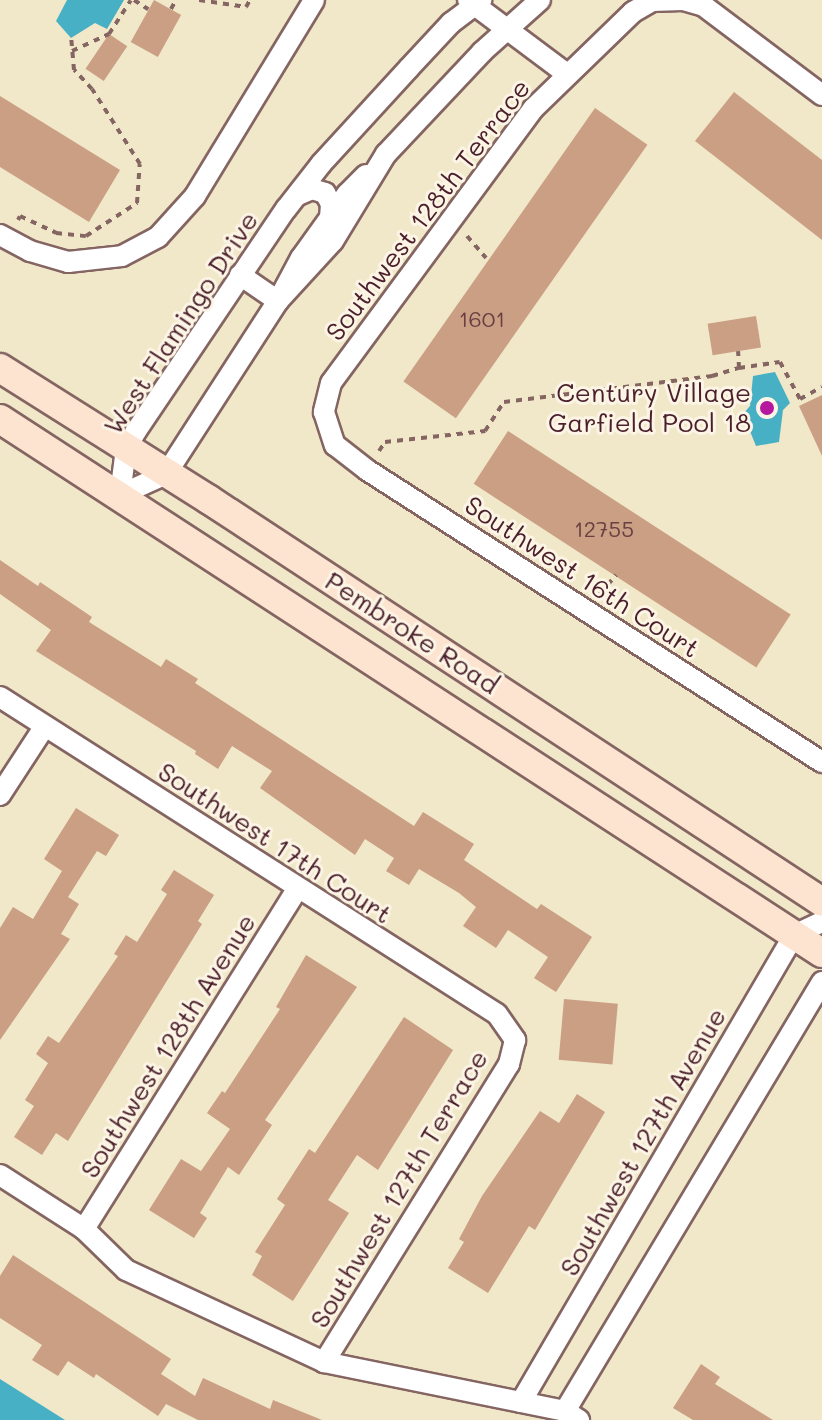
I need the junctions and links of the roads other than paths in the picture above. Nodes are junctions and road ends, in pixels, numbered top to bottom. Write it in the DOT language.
graph roads {
  1 [pos="314,0"];
  2 [pos="540,0"];
  3 [pos="683,0"];
  4 [pos="474,2"];
  5 [pos="509,29"];
  6 [pos="567,74"];
  7 [pos="822,95"];
  8 [pos="386,154"];
  9 [pos="298,195"];
  10 [pos="330,217"];
  11 [pos="4,237"];
  12 [pos="240,275"];
  13 [pos="278,301"];
  14 [pos="0,368"];
  15 [pos="0,419"];
  16 [pos="327,425"];
  17 [pos="126,449"];
  18 [pos="166,474"];
  19 [pos="120,495"];
  20 [pos="0,697"];
  21 [pos="45,726"];
  22 [pos="822,762"];
  23 [pos="0,795"];
  24 [pos="297,890"];
  25 [pos="822,902"];
  26 [pos="822,922"];
  27 [pos="794,935"];
  28 [pos="822,953"];
  29 [pos="822,982"];
  30 [pos="515,1040"];
  31 [pos="0,1175"];
  32 [pos="84,1229"];
  33 [pos="324,1362"];
  34 [pos="521,1402"];
  35 [pos="572,1416"];
  1 -- 11 [label="street"];
  2 -- 5 [label="street"];
  3 -- 6 [label="street, Southwest 128th Terrace"];
  3 -- 7 [label="street"];
  4 -- 5 [label="street"];
  4 -- 9 [label="street, West Flamingo Drive"];
  5 -- 6 [label="street"];
  5 -- 8 [label="street"];
  6 -- 16 [label="street, Southwest 128th Terrace"];
  8 -- 10 [label="street"];
  8 -- 13 [label="street"];
  9 -- 10 [label="street"];
  9 -- 12 [label="street, West Flamingo Drive"];
  10 -- 13 [label="street"];
  12 -- 13 [label="street"];
  12 -- 17 [label="street, West Flamingo Drive"];
  13 -- 18 [label="street"];
  14 -- 17 [label="main road, Pembroke Road"];
  15 -- 19 [label="main road, Pembroke Road"];
  16 -- 22 [label="street, Southwest 16th Court"];
  17 -- 18 [label="main road, Pembroke Road"];
  17 -- 19 [label="street, West Flamingo Drive"];
  18 -- 19 [label="street"];
  18 -- 25 [label="main road, Pembroke Road"];
  19 -- 27 [label="main road, Pembroke Road"];
  20 -- 21 [label="street, Southwest 17th Court"];
  21 -- 23 [label="street"];
  21 -- 24 [label="street, Southwest 17th Court"];
  24 -- 30 [label="street, Southwest 17th Court"];
  24 -- 32 [label="street, Southwest 128th Avenue"];
  26 -- 27 [label="street"];
  27 -- 28 [label="main road, Pembroke Road"];
  27 -- 34 [label="street, Southwest 127th Avenue"];
  29 -- 35 [label="street"];
  30 -- 33 [label="street, Southwest 127th Terrace"];
  31 -- 32 [label="street"];
  32 -- 33 [label="street"];
  33 -- 34 [label="street"];
  34 -- 35 [label="street"];
}
